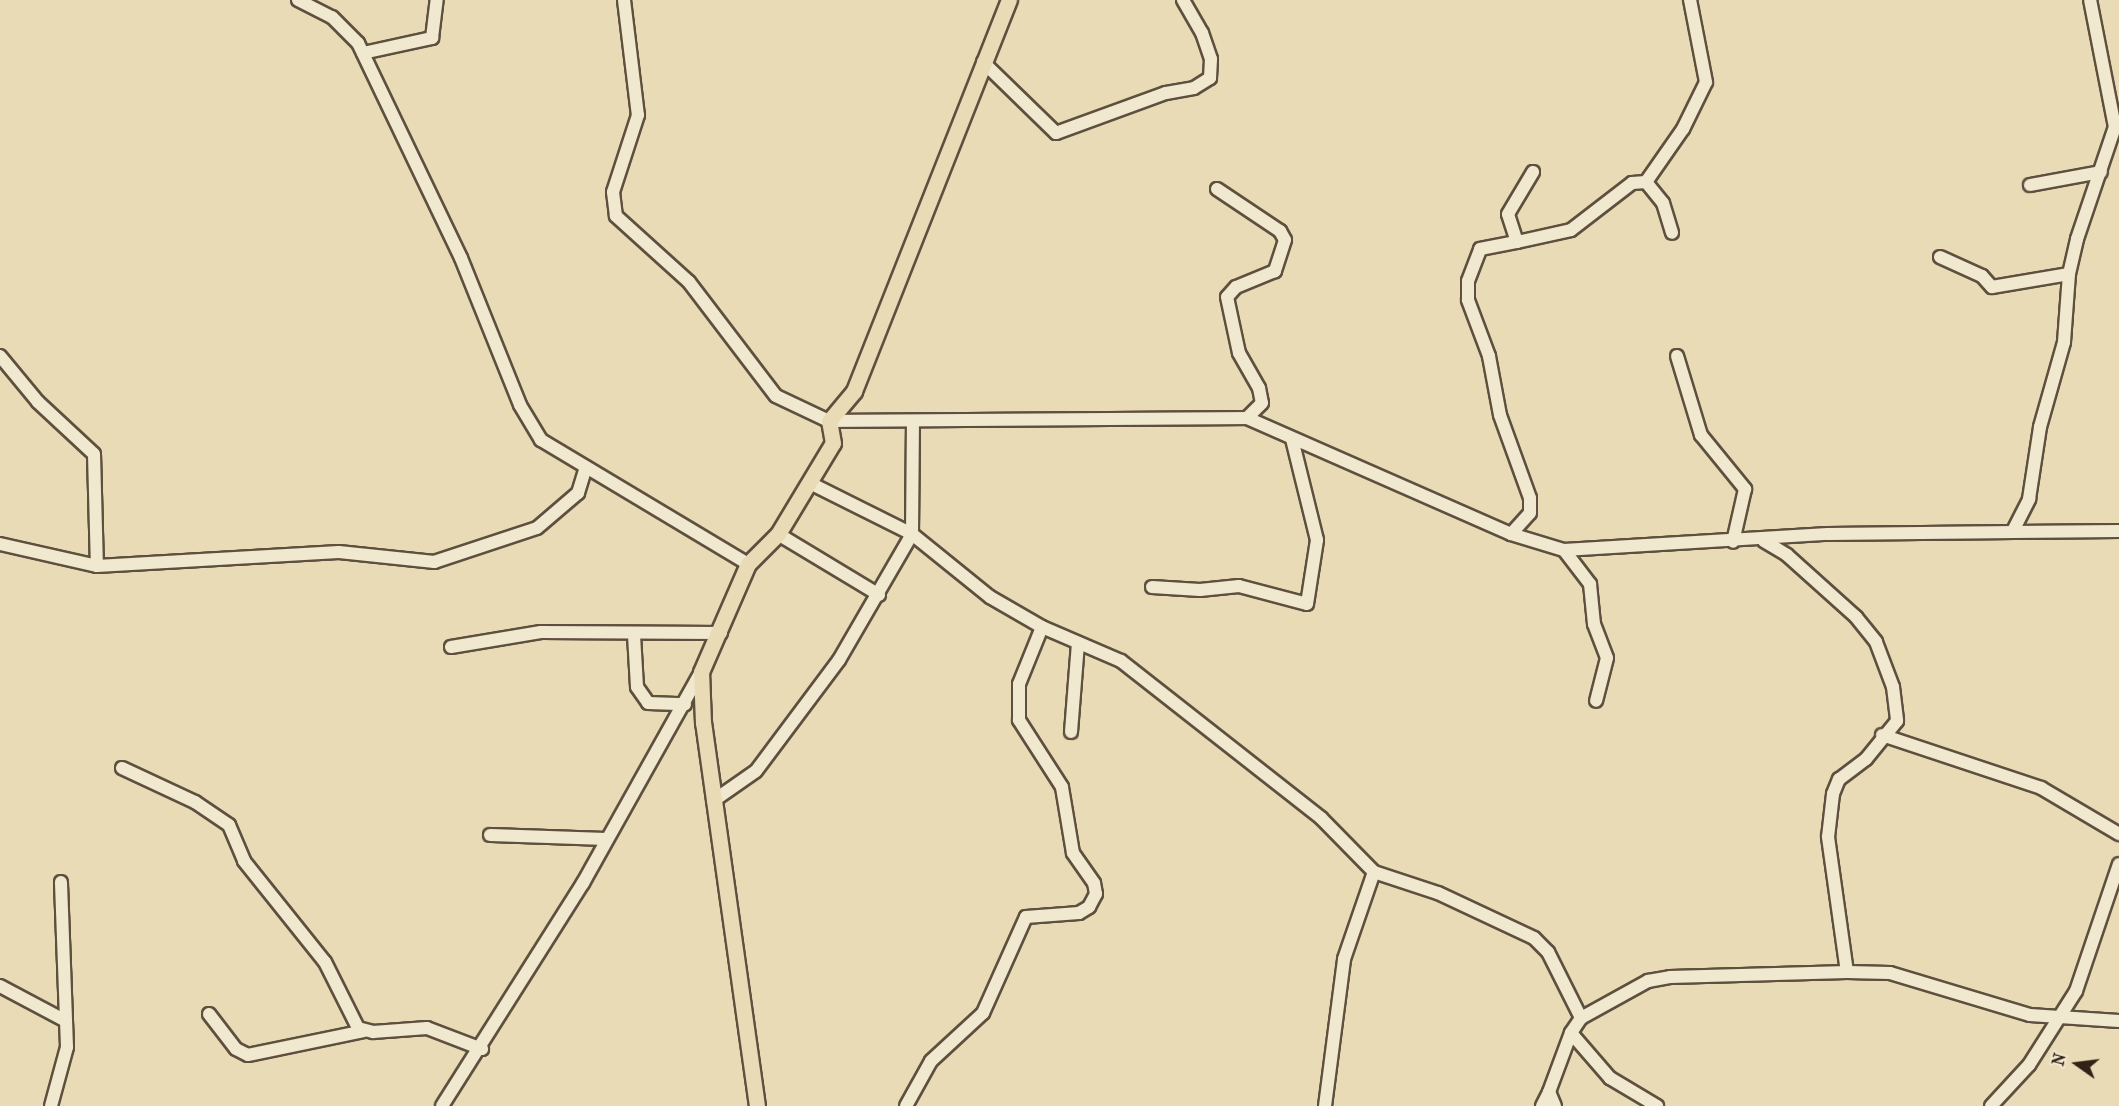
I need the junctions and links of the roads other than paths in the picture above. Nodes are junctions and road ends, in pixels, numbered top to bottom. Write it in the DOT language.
graph roads {
  1 [pos="298,0"];
  2 [pos="437,0"];
  3 [pos="624,0"];
  4 [pos="1009,0"];
  5 [pos="1183,0"];
  6 [pos="1690,0"];
  7 [pos="2090,0"];
  8 [pos="363,53"];
  9 [pos="983,62"];
  10 [pos="2114,104"];
  11 [pos="1533,172"];
  12 [pos="2101,172"];
  13 [pos="1646,182"];
  14 [pos="2030,185"];
  15 [pos="1217,189"];
  16 [pos="1672,233"];
  17 [pos="1516,242"];
  18 [pos="1940,257"];
  19 [pos="2069,274"];
  20 [pos="0,356"];
  21 [pos="1677,356"];
  22 [pos="1246,418"];
  23 [pos="829,421"];
  24 [pos="913,421"];
  25 [pos="1292,439"];
  26 [pos="585,467"];
  27 [pos="810,483"];
  28 [pos="2014,529"];
  29 [pos="2119,531"];
  30 [pos="778,534"];
  31 [pos="912,534"];
  32 [pos="1511,534"];
  33 [pos="1764,541"];
  34 [pos="1733,543"];
  35 [pos="0,544"];
  36 [pos="1564,550"];
  37 [pos="748,564"];
  38 [pos="97,566"];
  39 [pos="1152,587"];
  40 [pos="879,595"];
  41 [pos="1042,627"];
  42 [pos="721,633"];
  43 [pos="634,635"];
  44 [pos="1078,644"];
  45 [pos="451,647"];
  46 [pos="701,672"];
  47 [pos="1596,701"];
  48 [pos="685,704"];
  49 [pos="1071,732"];
  50 [pos="1882,735"];
  51 [pos="122,768"];
  52 [pos="713,801"];
  53 [pos="2119,834"];
  54 [pos="490,835"];
  55 [pos="607,839"];
  56 [pos="2119,864"];
  57 [pos="1374,872"];
  58 [pos="61,882"];
  59 [pos="1847,972"];
  60 [pos="0,986"];
  61 [pos="208,1014"];
  62 [pos="2061,1015"];
  63 [pos="1581,1018"];
  64 [pos="64,1020"];
  65 [pos="2119,1021"];
  66 [pos="364,1032"];
  67 [pos="1571,1033"];
  68 [pos="482,1049"];
  69 [pos="1549,1092"];
  70 [pos="447,1104"];
  71 [pos="51,1106"];
  72 [pos="757,1106"];
  73 [pos="906,1106"];
  74 [pos="1325,1106"];
  75 [pos="1542,1106"];
  76 [pos="1555,1106"];
  77 [pos="1657,1106"];
  78 [pos="1991,1106"];
  1 -- 8 [label="street"];
  2 -- 8 [label="street"];
  3 -- 23 [label="street"];
  4 -- 9 [label="main road"];
  5 -- 9 [label="street"];
  6 -- 13 [label="street"];
  7 -- 10 [label="street"];
  8 -- 26 [label="street"];
  9 -- 23 [label="main road"];
  10 -- 12 [label="street"];
  11 -- 17 [label="street"];
  12 -- 14 [label="street"];
  12 -- 19 [label="street"];
  13 -- 16 [label="street"];
  13 -- 17 [label="street"];
  15 -- 22 [label="street"];
  17 -- 32 [label="street"];
  18 -- 19 [label="street"];
  19 -- 28 [label="street"];
  20 -- 38 [label="street"];
  21 -- 34 [label="street"];
  22 -- 24 [label="street"];
  22 -- 25 [label="street"];
  23 -- 24 [label="street"];
  23 -- 27 [label="main road"];
  24 -- 31 [label="street"];
  25 -- 32 [label="street"];
  25 -- 39 [label="street"];
  26 -- 37 [label="street"];
  26 -- 38 [label="street"];
  27 -- 30 [label="main road"];
  27 -- 31 [label="street"];
  28 -- 29 [label="street"];
  28 -- 33 [label="street"];
  30 -- 37 [label="main road"];
  30 -- 40 [label="street"];
  31 -- 40 [label="street"];
  31 -- 41 [label="street"];
  32 -- 36 [label="street"];
  33 -- 34 [label="street"];
  33 -- 50 [label="street"];
  34 -- 36 [label="street"];
  35 -- 38 [label="street"];
  36 -- 47 [label="street"];
  37 -- 42 [label="main road"];
  40 -- 52 [label="street"];
  41 -- 44 [label="street"];
  41 -- 73 [label="street"];
  42 -- 43 [label="street"];
  42 -- 46 [label="main road"];
  43 -- 45 [label="street"];
  43 -- 48 [label="street"];
  44 -- 49 [label="street"];
  44 -- 57 [label="street"];
  46 -- 48 [label="street"];
  46 -- 52 [label="main road"];
  48 -- 55 [label="street"];
  50 -- 53 [label="street"];
  50 -- 59 [label="street"];
  51 -- 66 [label="street"];
  52 -- 72 [label="main road"];
  54 -- 55 [label="street"];
  55 -- 68 [label="street"];
  56 -- 62 [label="street"];
  57 -- 63 [label="street"];
  57 -- 74 [label="street"];
  58 -- 64 [label="street"];
  59 -- 62 [label="street"];
  59 -- 63 [label="street"];
  60 -- 64 [label="street"];
  61 -- 66 [label="street"];
  62 -- 65 [label="street"];
  62 -- 78 [label="street"];
  63 -- 67 [label="street"];
  64 -- 71 [label="street"];
  66 -- 68 [label="street"];
  67 -- 69 [label="street"];
  67 -- 77 [label="street"];
  68 -- 70 [label="street"];
  69 -- 75 [label="street"];
  69 -- 76 [label="street"];
}
